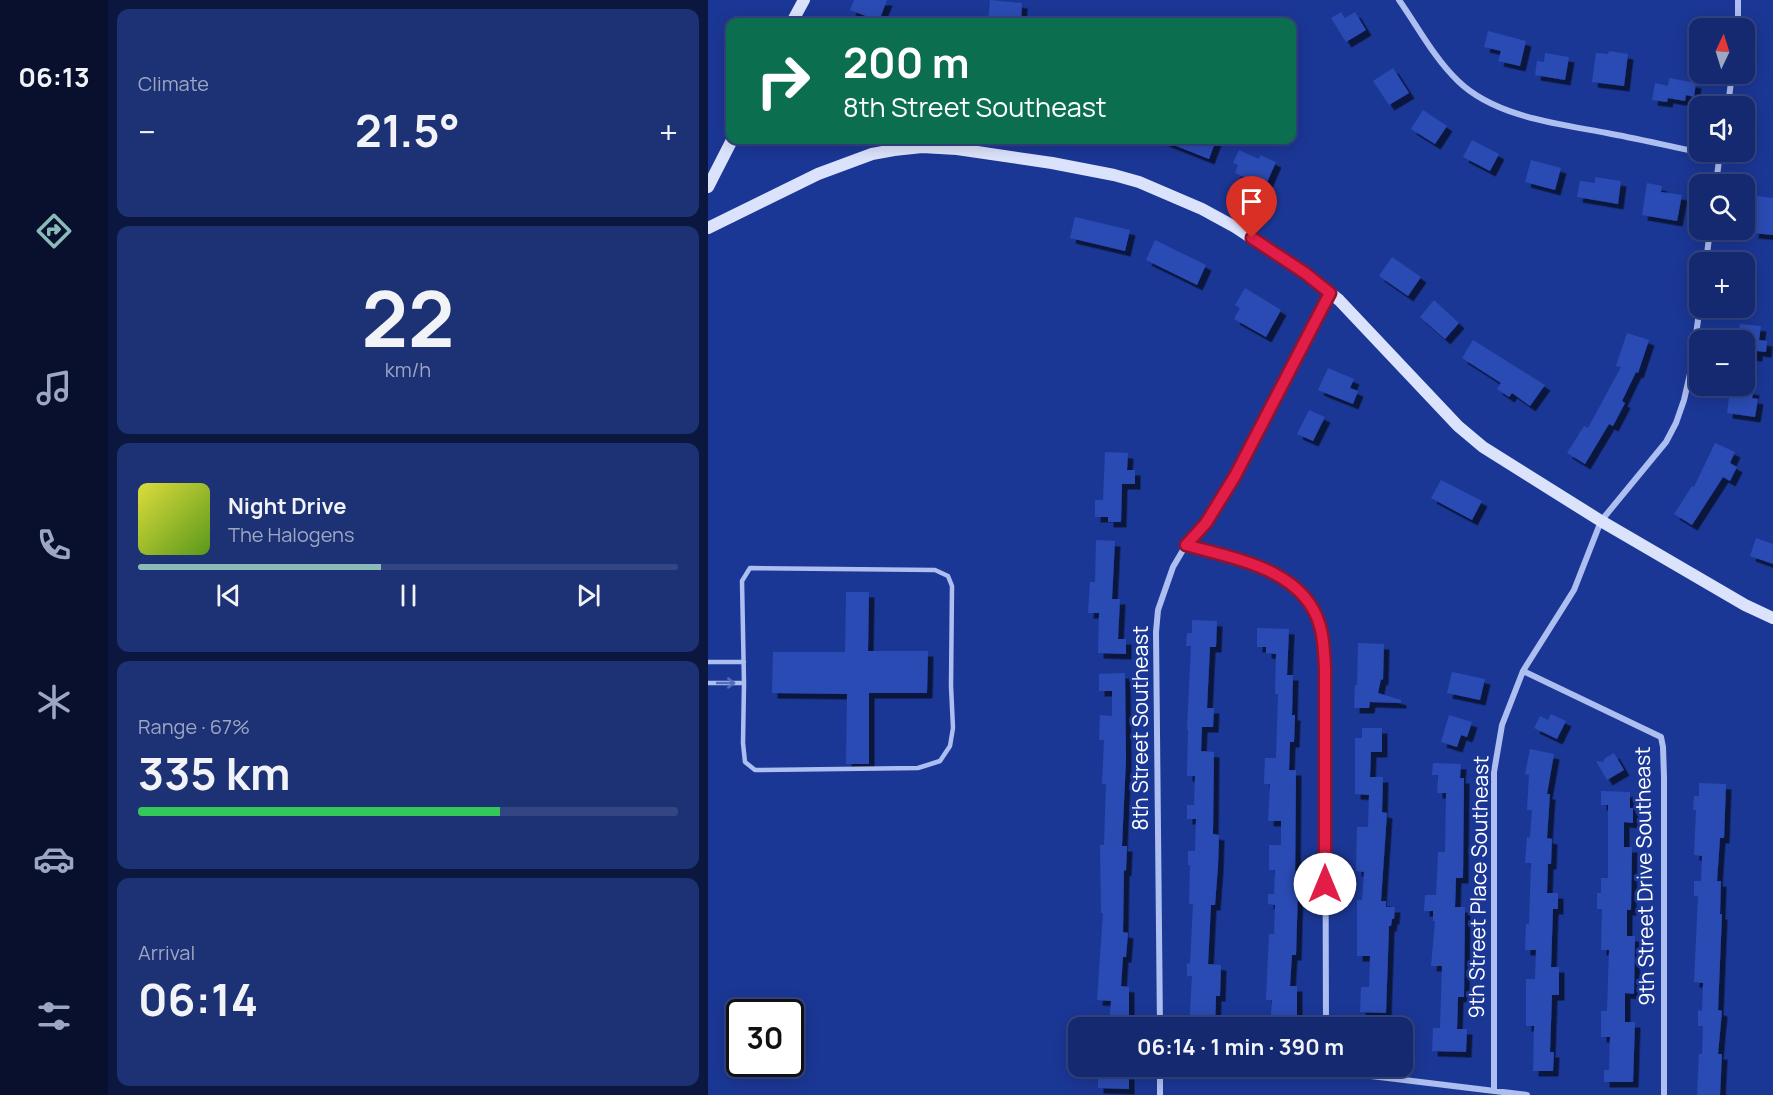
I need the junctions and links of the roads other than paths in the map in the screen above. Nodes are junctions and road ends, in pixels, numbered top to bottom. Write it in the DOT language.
graph roads {
  1 [pos="804,0"];
  2 [pos="1399,0"];
  3 [pos="1738,0"];
  4 [pos="794,18"];
  5 [pos="1738,18"];
  6 [pos="730,144"];
  7 [pos="1689,148"];
  8 [pos="708,188"];
  9 [pos="708,228"];
  10 [pos="1330,293"];
  11 [pos="1698,318"];
  12 [pos="1601,521"];
  13 [pos="1186,545"];
  14 [pos="1773,618"];
  15 [pos="708,662"];
  16 [pos="744,662"];
  17 [pos="1523,671"];
  18 [pos="708,683"];
  19 [pos="744,683"];
  20 [pos="1160,1017"];
  21 [pos="1326,1017"];
  22 [pos="1160,1077"];
  23 [pos="1390,1077"];
  24 [pos="1494,1090"];
  25 [pos="1160,1095"];
  26 [pos="1527,1095"];
  27 [pos="1664,1095"];
  1 -- 4 [label="street"];
  2 -- 7 [label="street"];
  3 -- 5 [label="street"];
  6 -- 8 [label="street"];
  9 -- 10 [label="street"];
  10 -- 12 [label="street"];
  10 -- 13 [label="street, 8th Street Southeast"];
  11 -- 12 [label="street, 9th Street Place Southeast"];
  12 -- 14 [label="street"];
  12 -- 17 [label="street, 9th Street Place Southeast"];
  13 -- 20 [label="street, 8th Street Southeast"];
  13 -- 21 [label="street"];
  15 -- 16 [label="lane"];
  16 -- 19 [label="lane"];
  16 -- 19 [label="lane"];
  17 -- 24 [label="street, 9th Street Place Southeast"];
  17 -- 27 [label="street, 9th Street Drive Southeast"];
  18 -- 19 [label="lane, one-way"];
  22 -- 25 [label="street"];
  23 -- 24 [label="street"];
  24 -- 26 [label="street"];
}
